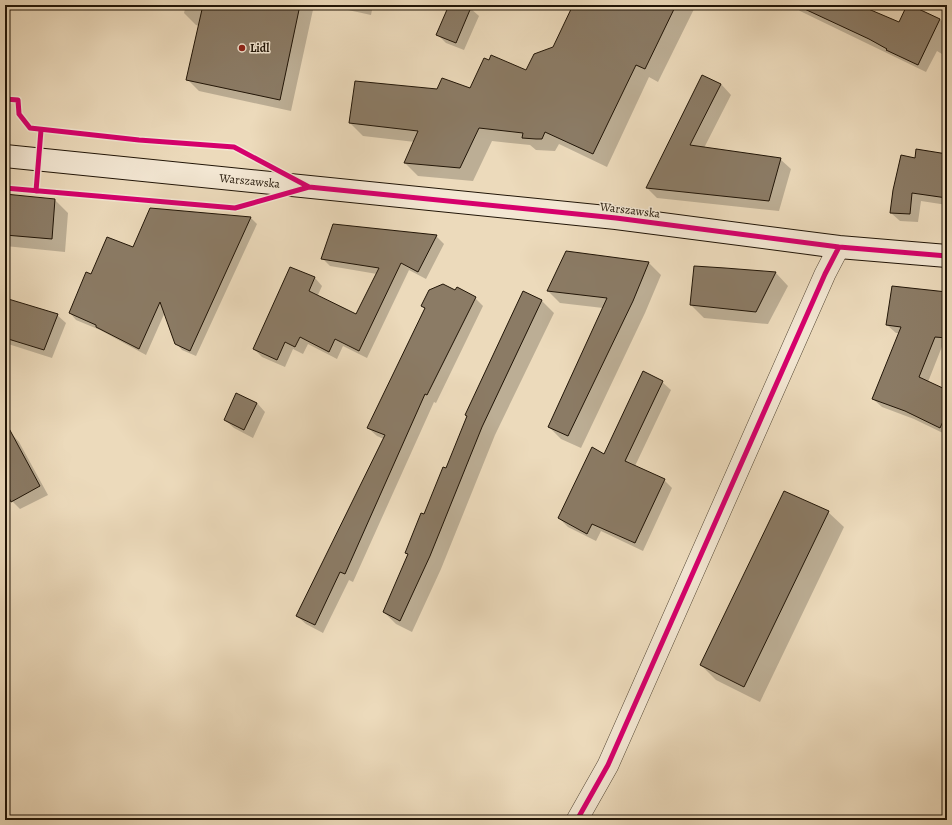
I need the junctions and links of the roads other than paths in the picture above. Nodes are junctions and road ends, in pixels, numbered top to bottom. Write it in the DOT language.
graph roads {
  1 [pos="5,156"];
  2 [pos="839,248"];
  3 [pos="947,256"];
  4 [pos="577,820"];
  1 -- 2 [label="street, Warszawska"];
  2 -- 3 [label="street, Warszawska"];
  2 -- 4 [label="street"];
}
